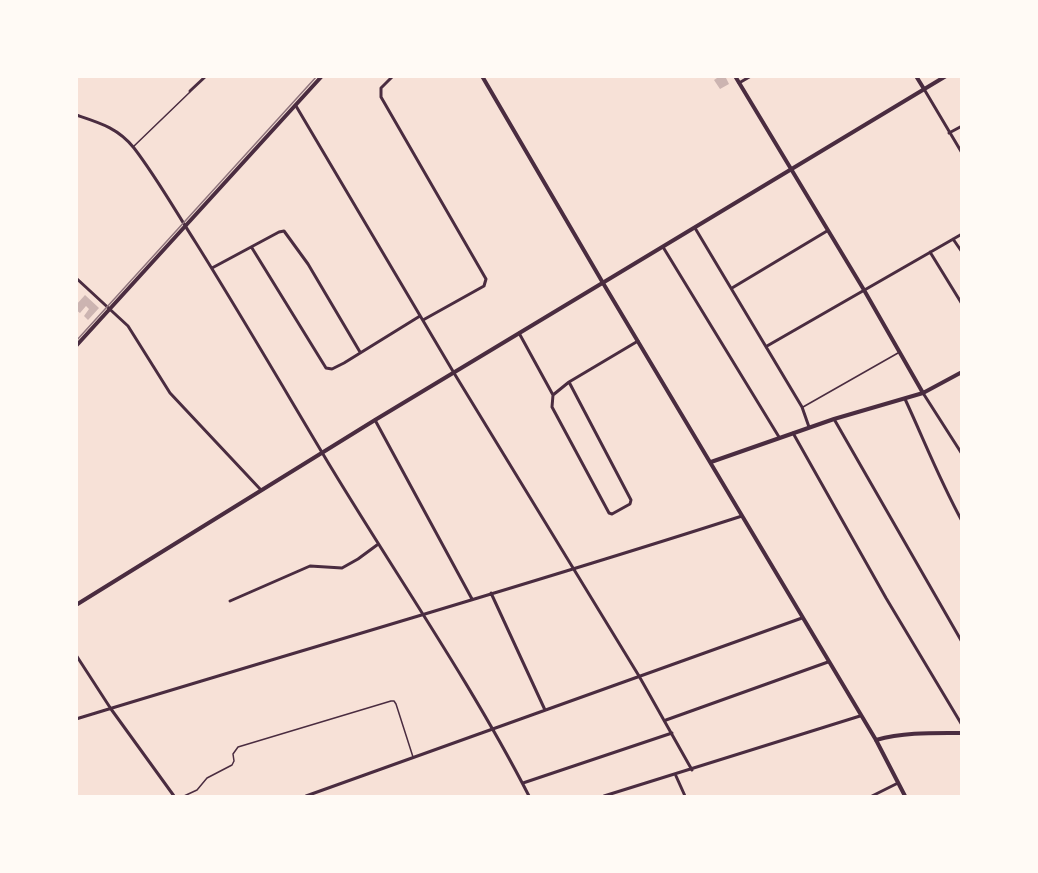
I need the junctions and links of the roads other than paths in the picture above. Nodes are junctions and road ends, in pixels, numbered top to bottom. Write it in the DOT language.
graph roads {
  1 [pos="206,76"];
  2 [pos="322,76"];
  3 [pos="393,76"];
  4 [pos="482,76"];
  5 [pos="735,76"];
  6 [pos="751,76"];
  7 [pos="916,76"];
  8 [pos="946,76"];
  9 [pos="739,83"];
  10 [pos="924,90"];
  11 [pos="190,91"];
  12 [pos="296,106"];
  13 [pos="76,114"];
  14 [pos="962,126"];
  15 [pos="949,133"];
  16 [pos="134,147"];
  17 [pos="962,153"];
  18 [pos="790,171"];
  19 [pos="186,226"];
  20 [pos="695,228"];
  21 [pos="827,231"];
  22 [pos="962,234"];
  23 [pos="953,239"];
  24 [pos="663,247"];
  25 [pos="252,248"];
  26 [pos="930,252"];
  27 [pos="962,252"];
  28 [pos="212,268"];
  29 [pos="76,278"];
  30 [pos="603,283"];
  31 [pos="732,288"];
  32 [pos="864,290"];
  33 [pos="962,304"];
  34 [pos="110,308"];
  35 [pos="420,316"];
  36 [pos="423,320"];
  37 [pos="519,333"];
  38 [pos="639,340"];
  39 [pos="76,346"];
  40 [pos="767,346"];
  41 [pos="360,352"];
  42 [pos="900,352"];
  43 [pos="962,372"];
  44 [pos="454,373"];
  45 [pos="569,382"];
  46 [pos="923,393"];
  47 [pos="553,395"];
  48 [pos="905,399"];
  49 [pos="802,407"];
  50 [pos="834,418"];
  51 [pos="375,420"];
  52 [pos="809,427"];
  53 [pos="793,433"];
  54 [pos="779,437"];
  55 [pos="322,452"];
  56 [pos="962,454"];
  57 [pos="711,462"];
  58 [pos="261,490"];
  59 [pos="742,516"];
  60 [pos="962,521"];
  61 [pos="377,544"];
  62 [pos="575,570"];
  63 [pos="491,593"];
  64 [pos="472,599"];
  65 [pos="230,601"];
  66 [pos="76,605"];
  67 [pos="424,614"];
  68 [pos="802,618"];
  69 [pos="962,642"];
  70 [pos="76,655"];
  71 [pos="828,662"];
  72 [pos="639,675"];
  73 [pos="111,708"];
  74 [pos="545,710"];
  75 [pos="860,716"];
  76 [pos="76,719"];
  77 [pos="666,720"];
  78 [pos="962,725"];
  79 [pos="493,729"];
  80 [pos="672,733"];
  81 [pos="962,733"];
  82 [pos="876,740"];
  83 [pos="413,758"];
  84 [pos="692,770"];
  85 [pos="676,775"];
  86 [pos="522,783"];
  87 [pos="898,783"];
  88 [pos="174,796"];
  89 [pos="184,796"];
  90 [pos="306,796"];
  91 [pos="529,796"];
  92 [pos="604,796"];
  93 [pos="685,796"];
  94 [pos="872,796"];
  95 [pos="905,796"];
  1 -- 11 [label="street"];
  2 -- 12 [label="main road"];
  3 -- 36 [label="street"];
  4 -- 30 [label="main road"];
  5 -- 9 [label="main road"];
  6 -- 9 [label="street"];
  7 -- 10 [label="main road"];
  8 -- 10 [label="main road"];
  9 -- 18 [label="main road"];
  10 -- 15 [label="street"];
  10 -- 18 [label="main road"];
  11 -- 16 [label="lane"];
  12 -- 19 [label="main road"];
  12 -- 35 [label="street"];
  13 -- 16 [label="street"];
  14 -- 15 [label="street"];
  15 -- 17 [label="street"];
  16 -- 19 [label="street"];
  18 -- 20 [label="main road"];
  18 -- 21 [label="main road"];
  19 -- 28 [label="street"];
  19 -- 34 [label="main road"];
  20 -- 24 [label="main road"];
  20 -- 31 [label="street"];
  21 -- 31 [label="street"];
  21 -- 32 [label="main road"];
  22 -- 23 [label="street"];
  23 -- 26 [label="street"];
  23 -- 27 [label="street"];
  24 -- 30 [label="main road"];
  24 -- 54 [label="street"];
  25 -- 28 [label="street"];
  25 -- 41 [label="street"];
  25 -- 41 [label="street"];
  26 -- 32 [label="street"];
  26 -- 33 [label="street"];
  28 -- 55 [label="street"];
  29 -- 34 [label="street"];
  30 -- 37 [label="main road"];
  30 -- 38 [label="main road"];
  31 -- 40 [label="street"];
  32 -- 40 [label="street"];
  32 -- 42 [label="main road"];
  34 -- 39 [label="main road"];
  34 -- 58 [label="street"];
  35 -- 36 [label="street"];
  35 -- 41 [label="street"];
  36 -- 44 [label="street"];
  37 -- 44 [label="main road"];
  37 -- 47 [label="street"];
  38 -- 45 [label="street"];
  38 -- 57 [label="main road"];
  40 -- 49 [label="street"];
  42 -- 46 [label="main road"];
  42 -- 49 [label="lane"];
  43 -- 46 [label="main road"];
  44 -- 51 [label="main road"];
  44 -- 62 [label="street"];
  45 -- 47 [label="street"];
  45 -- 47 [label="street"];
  46 -- 48 [label="main road"];
  46 -- 56 [label="street"];
  48 -- 50 [label="main road"];
  48 -- 60 [label="street"];
  49 -- 52 [label="street"];
  50 -- 52 [label="main road"];
  50 -- 69 [label="street"];
  51 -- 55 [label="main road"];
  51 -- 64 [label="street"];
  52 -- 53 [label="main road"];
  53 -- 54 [label="main road"];
  53 -- 78 [label="street"];
  54 -- 57 [label="main road"];
  55 -- 58 [label="main road"];
  55 -- 61 [label="street"];
  57 -- 59 [label="main road"];
  58 -- 66 [label="main road"];
  59 -- 62 [label="street"];
  59 -- 68 [label="main road"];
  61 -- 65 [label="street"];
  61 -- 67 [label="street"];
  62 -- 63 [label="street"];
  62 -- 72 [label="street"];
  63 -- 64 [label="street"];
  63 -- 74 [label="street"];
  64 -- 67 [label="street"];
  67 -- 73 [label="street"];
  67 -- 79 [label="street"];
  68 -- 71 [label="main road"];
  68 -- 72 [label="street"];
  70 -- 73 [label="street"];
  71 -- 75 [label="main road"];
  71 -- 77 [label="street"];
  72 -- 74 [label="street"];
  72 -- 77 [label="street"];
  73 -- 76 [label="street"];
  73 -- 88 [label="street"];
  74 -- 79 [label="street"];
  75 -- 82 [label="main road"];
  75 -- 84 [label="street"];
  77 -- 80 [label="street"];
  79 -- 83 [label="street"];
  79 -- 86 [label="street"];
  80 -- 84 [label="street"];
  80 -- 86 [label="street"];
  81 -- 82 [label="main road"];
  82 -- 87 [label="main road"];
  83 -- 89 [label="lane"];
  83 -- 90 [label="street"];
  84 -- 85 [label="street"];
  85 -- 92 [label="street"];
  85 -- 93 [label="street"];
  86 -- 91 [label="street"];
  87 -- 94 [label="street"];
  87 -- 95 [label="main road"];
}
